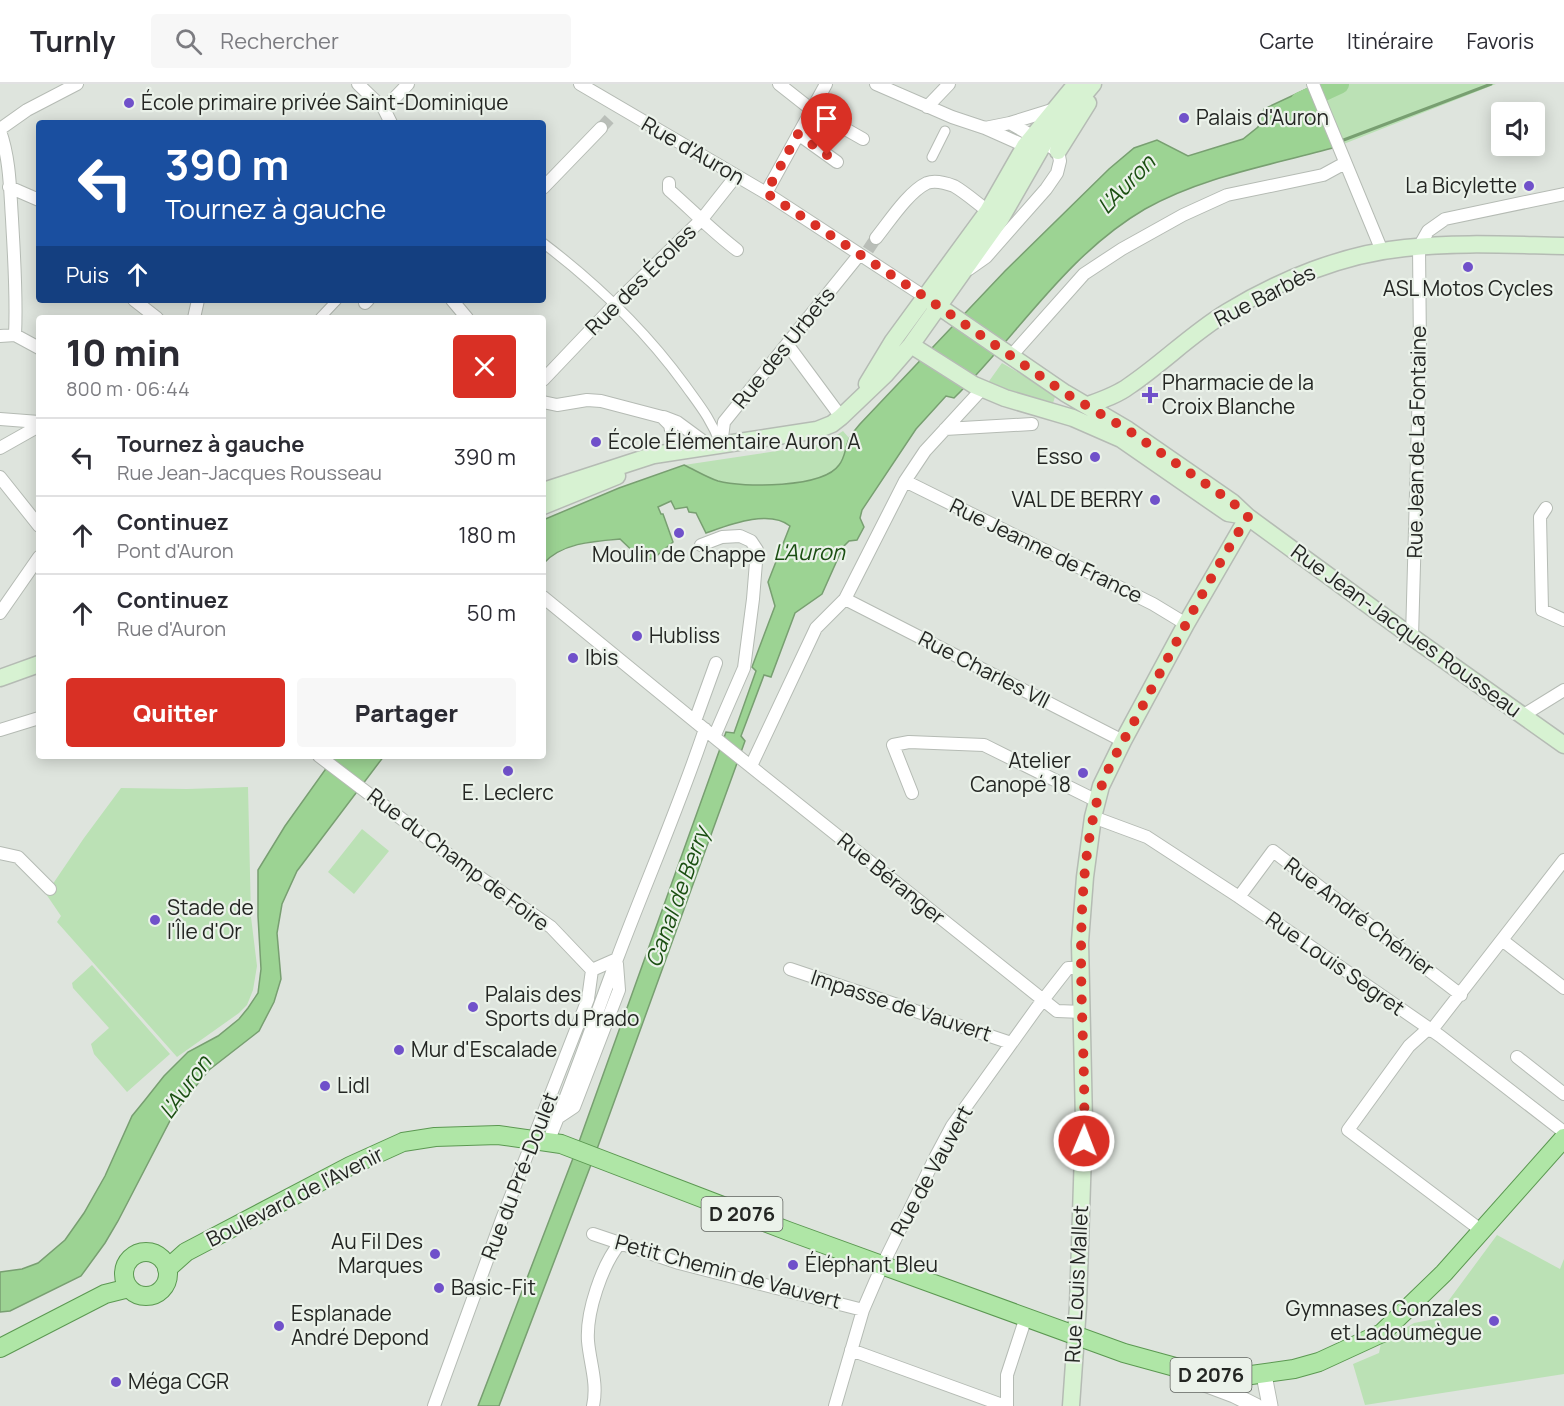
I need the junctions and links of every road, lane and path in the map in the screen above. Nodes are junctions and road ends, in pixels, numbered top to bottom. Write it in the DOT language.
graph roads {
  1 [pos="76,84"];
  2 [pos="358,84"];
  3 [pos="408,84"];
  4 [pos="580,84"];
  5 [pos="779,84"];
  6 [pos="825,84"];
  7 [pos="876,84"];
  8 [pos="949,84"];
  9 [pos="1076,84"];
  10 [pos="1093,84"];
  11 [pos="1100,84"];
  12 [pos="1313,84"];
  13 [pos="927,107"];
  14 [pos="384,109"];
  15 [pos="1055,109"];
  16 [pos="812,110"];
  17 [pos="390,120"];
  18 [pos="1010,123"];
  19 [pos="949,124"];
  20 [pos="602,128"];
  21 [pos="985,128"];
  22 [pos="0,130"];
  23 [pos="798,134"];
  24 [pos="863,139"];
  25 [pos="1040,146"];
  26 [pos="932,157"];
  27 [pos="837,162"];
  28 [pos="1345,163"];
  29 [pos="736,176"];
  30 [pos="669,183"];
  31 [pos="546,185"];
  32 [pos="9,188"];
  33 [pos="766,193"];
  34 [pos="1564,194"];
  35 [pos="36,199"];
  36 [pos="988,211"];
  37 [pos="702,219"];
  38 [pos="876,238"];
  39 [pos="546,245"];
  40 [pos="1564,246"];
  41 [pos="1419,247"];
  42 [pos="737,250"];
  43 [pos="1382,251"];
  44 [pos="863,254"];
  45 [pos="960,276"];
  46 [pos="138,303"];
  47 [pos="334,303"];
  48 [pos="454,303"];
  49 [pos="927,303"];
  50 [pos="615,304"];
  51 [pos="153,315"];
  52 [pos="323,315"];
  53 [pos="464,315"];
  54 [pos="15,335"];
  55 [pos="1,336"];
  56 [pos="787,344"];
  57 [pos="36,346"];
  58 [pos="918,349"];
  59 [pos="1007,353"];
  60 [pos="546,377"];
  61 [pos="979,386"];
  62 [pos="1065,393"];
  63 [pos="855,402"];
  64 [pos="546,403"];
  65 [pos="1053,412"];
  66 [pos="1106,413"];
  67 [pos="662,417"];
  68 [pos="841,417"];
  69 [pos="0,419"];
  70 [pos="36,424"];
  71 [pos="1032,424"];
  72 [pos="36,426"];
  73 [pos="945,429"];
  74 [pos="716,446"];
  75 [pos="0,448"];
  76 [pos="675,452"];
  77 [pos="654,455"];
  78 [pos="0,477"];
  79 [pos="905,481"];
  80 [pos="546,489"];
  81 [pos="546,505"];
  82 [pos="1546,508"];
  83 [pos="1248,517"];
  84 [pos="36,522"];
  85 [pos="701,545"];
  86 [pos="36,561"];
  87 [pos="546,599"];
  88 [pos="845,599"];
  89 [pos="0,613"];
  90 [pos="1564,620"];
  91 [pos="1186,624"];
  92 [pos="1412,637"];
  93 [pos="716,663"];
  94 [pos="36,665"];
  95 [pos="0,678"];
  96 [pos="1564,690"];
  97 [pos="1522,716"];
  98 [pos="36,719"];
  99 [pos="695,721"];
  100 [pos="0,730"];
  101 [pos="713,736"];
  102 [pos="1123,741"];
  103 [pos="1564,745"];
  104 [pos="325,759"];
  105 [pos="751,766"];
  106 [pos="368,790"];
  107 [pos="912,793"];
  108 [pos="391,806"];
  109 [pos="1095,809"];
  110 [pos="0,853"];
  111 [pos="1564,860"];
  112 [pos="50,889"];
  113 [pos="1239,897"];
  114 [pos="1502,940"];
  115 [pos="617,959"];
  116 [pos="1080,968"];
  117 [pos="592,969"];
  118 [pos="790,969"];
  119 [pos="1564,988"];
  120 [pos="1461,995"];
  121 [pos="1043,1000"];
  122 [pos="1083,1012"];
  123 [pos="1430,1030"];
  124 [pos="1011,1043"];
  125 [pos="1517,1057"];
  126 [pos="1564,1094"];
  127 [pos="1564,1132"];
  128 [pos="1564,1138"];
  129 [pos="547,1142"];
  130 [pos="593,1234"];
  131 [pos="1479,1234"];
  132 [pos="620,1244"];
  133 [pos="164,1263"];
  134 [pos="882,1266"];
  135 [pos="127,1282"];
  136 [pos="863,1310"];
  137 [pos="1026,1317"];
  138 [pos="1076,1335"];
  139 [pos="0,1348"];
  140 [pos="851,1350"];
  141 [pos="1158,1363"];
  142 [pos="1264,1375"];
  143 [pos="434,1406"];
  144 [pos="593,1406"];
  145 [pos="834,1406"];
  146 [pos="1006,1406"];
  147 [pos="1071,1406"];
  148 [pos="1256,1406"];
  149 [pos="1270,1406"];
  1 -- 22 [label="street"];
  2 -- 14 [label="street"];
  3 -- 14 [label="street"];
  4 -- 29 [label="street, Rue d'Auron"];
  5 -- 16 [label="street"];
  6 -- 16 [label="street"];
  7 -- 13 [label="street"];
  8 -- 13 [label="street"];
  9 -- 15 [label="main road"];
  10 -- 25 [label="main road"];
  11 -- 25 [label="main road"];
  12 -- 28 [label="street"];
  13 -- 19 [label="street"];
  14 -- 17 [label="street"];
  15 -- 18 [label="street"];
  15 -- 25 [label="main road"];
  16 -- 23 [label="street"];
  16 -- 24 [label="street"];
  18 -- 21 [label="street"];
  18 -- 25 [label="street"];
  19 -- 21 [label="street"];
  19 -- 26 [label="street"];
  20 -- 31 [label="street"];
  21 -- 25 [label="street"];
  22 -- 32 [label="street"];
  23 -- 27 [label="street"];
  23 -- 33 [label="street"];
  25 -- 36 [label="main road"];
  25 -- 45 [label="main road"];
  25 -- 45 [label="street"];
  28 -- 43 [label="street"];
  28 -- 59 [label="street"];
  29 -- 33 [label="street, Rue d'Auron"];
  29 -- 37 [label="street, Rue des Écoles"];
  30 -- 37 [label="street"];
  32 -- 35 [label="street"];
  32 -- 54 [label="street"];
  33 -- 44 [label="street, Rue d'Auron"];
  34 -- 41 [label="street"];
  36 -- 38 [label="street"];
  36 -- 49 [label="main road"];
  37 -- 42 [label="street"];
  37 -- 50 [label="street, Rue des Écoles"];
  39 -- 50 [label="street"];
  40 -- 41 [label="main road, Rue Barbès"];
  41 -- 43 [label="main road, Rue Barbès"];
  41 -- 92 [label="street, Rue Jean de La Fontaine"];
  43 -- 66 [label="main road, Rue Barbès"];
  44 -- 49 [label="street, Rue d'Auron"];
  44 -- 56 [label="street, Rue des Urbets"];
  45 -- 49 [label="main road"];
  46 -- 51 [label="street"];
  47 -- 52 [label="street"];
  48 -- 53 [label="street"];
  49 -- 58 [label="main road"];
  49 -- 59 [label="main road, Rue Jean-Jacques Rousseau"];
  49 -- 63 [label="main road"];
  50 -- 60 [label="street, Rue des Écoles"];
  50 -- 74 [label="street"];
  54 -- 55 [label="street"];
  54 -- 57 [label="street"];
  56 -- 68 [label="street"];
  56 -- 74 [label="street, Rue des Urbets"];
  58 -- 61 [label="main road"];
  58 -- 63 [label="main road"];
  59 -- 62 [label="main road, Rue Jean-Jacques Rousseau"];
  61 -- 65 [label="main road"];
  61 -- 73 [label="street"];
  62 -- 65 [label="main road"];
  62 -- 66 [label="main road, Rue Jean-Jacques Rousseau"];
  63 -- 68 [label="main road"];
  64 -- 67 [label="street"];
  65 -- 66 [label="main road"];
  66 -- 83 [label="main road, Rue Jean-Jacques Rousseau"];
  67 -- 74 [label="street"];
  67 -- 76 [label="street"];
  68 -- 74 [label="main road"];
  69 -- 70 [label="street"];
  71 -- 73 [label="street"];
  72 -- 75 [label="street"];
  73 -- 79 [label="street"];
  74 -- 76 [label="main road"];
  76 -- 77 [label="main road"];
  77 -- 80 [label="main road"];
  77 -- 81 [label="main road"];
  78 -- 84 [label="street"];
  79 -- 88 [label="street"];
  79 -- 91 [label="street, Rue Jeanne de France"];
  82 -- 90 [label="street"];
  83 -- 91 [label="main road, Rue Louis Mallet"];
  83 -- 92 [label="main road, Rue Jean-Jacques Rousseau"];
  85 -- 101 [label="street, Rue du Pré-Doulet"];
  86 -- 89 [label="street"];
  87 -- 99 [label="street, Rue Béranger"];
  88 -- 102 [label="street, Rue Charles VII"];
  88 -- 105 [label="street"];
  91 -- 102 [label="main road, Rue Louis Mallet"];
  92 -- 97 [label="main road, Rue Jean-Jacques Rousseau"];
  93 -- 99 [label="street"];
  94 -- 95 [label="main road"];
  96 -- 97 [label="street"];
  97 -- 103 [label="main road, Rue Jean-Jacques Rousseau"];
  98 -- 100 [label="street"];
  99 -- 101 [label="street, Rue Béranger"];
  101 -- 105 [label="street, Rue Béranger"];
  101 -- 115 [label="street, Rue du Pré-Doulet"];
  102 -- 109 [label="main road, Rue Louis Mallet"];
  104 -- 106 [label="street, Rue du Champ de Foire"];
  105 -- 121 [label="street, Rue Béranger"];
  106 -- 108 [label="street, Rue du Champ de Foire"];
  106 -- 117 [label="street, Rue du Champ de Foire"];
  107 -- 109 [label="street, Rue Louis Segret"];
  109 -- 113 [label="street, Rue Louis Segret"];
  109 -- 116 [label="main road, Rue Louis Mallet"];
  110 -- 112 [label="street"];
  111 -- 114 [label="street"];
  113 -- 120 [label="street, Rue André Chénier"];
  113 -- 123 [label="street, Rue Louis Segret"];
  114 -- 119 [label="street"];
  114 -- 120 [label="street"];
  115 -- 117 [label="street"];
  115 -- 129 [label="street, Rue du Pré-Doulet"];
  116 -- 121 [label="street, Rue de Vauvert"];
  116 -- 122 [label="main road, Rue Louis Mallet"];
  117 -- 129 [label="street, Rue du Pré-Doulet"];
  118 -- 124 [label="street, Impasse de Vauvert"];
  120 -- 123 [label="street"];
  121 -- 122 [label="street, Rue Béranger"];
  121 -- 124 [label="street, Rue de Vauvert"];
  122 -- 138 [label="main road, Rue Louis Mallet"];
  123 -- 127 [label="street, Rue Louis Segret"];
  123 -- 131 [label="street"];
  124 -- 134 [label="street, Rue de Vauvert"];
  125 -- 126 [label="street"];
  128 -- 131 [label="main road, D 2076"];
  129 -- 133 [label="main road, Boulevard de l'Avenir / D 2076"];
  129 -- 134 [label="main road, D 2076"];
  129 -- 143 [label="street, Rue du Pré-Doulet"];
  130 -- 132 [label="street, Petit Chemin de Vauvert"];
  131 -- 142 [label="main road, D 2076"];
  132 -- 136 [label="street, Petit Chemin de Vauvert"];
  132 -- 144 [label="street"];
  133 -- 135 [label="main road"];
  133 -- 135 [label="main road"];
  134 -- 136 [label="street, Rue de Vauvert"];
  134 -- 137 [label="main road, D 2076"];
  135 -- 139 [label="main road"];
  136 -- 140 [label="street, Rue de Vauvert"];
  137 -- 138 [label="main road, D 2076"];
  137 -- 146 [label="street"];
  138 -- 141 [label="main road, D 2076"];
  138 -- 147 [label="main road, Rue Louis Mallet"];
  140 -- 145 [label="street, Rue de Vauvert"];
  140 -- 146 [label="street"];
  141 -- 142 [label="main road, D 2076"];
  141 -- 148 [label="street"];
  142 -- 149 [label="street"];
}
